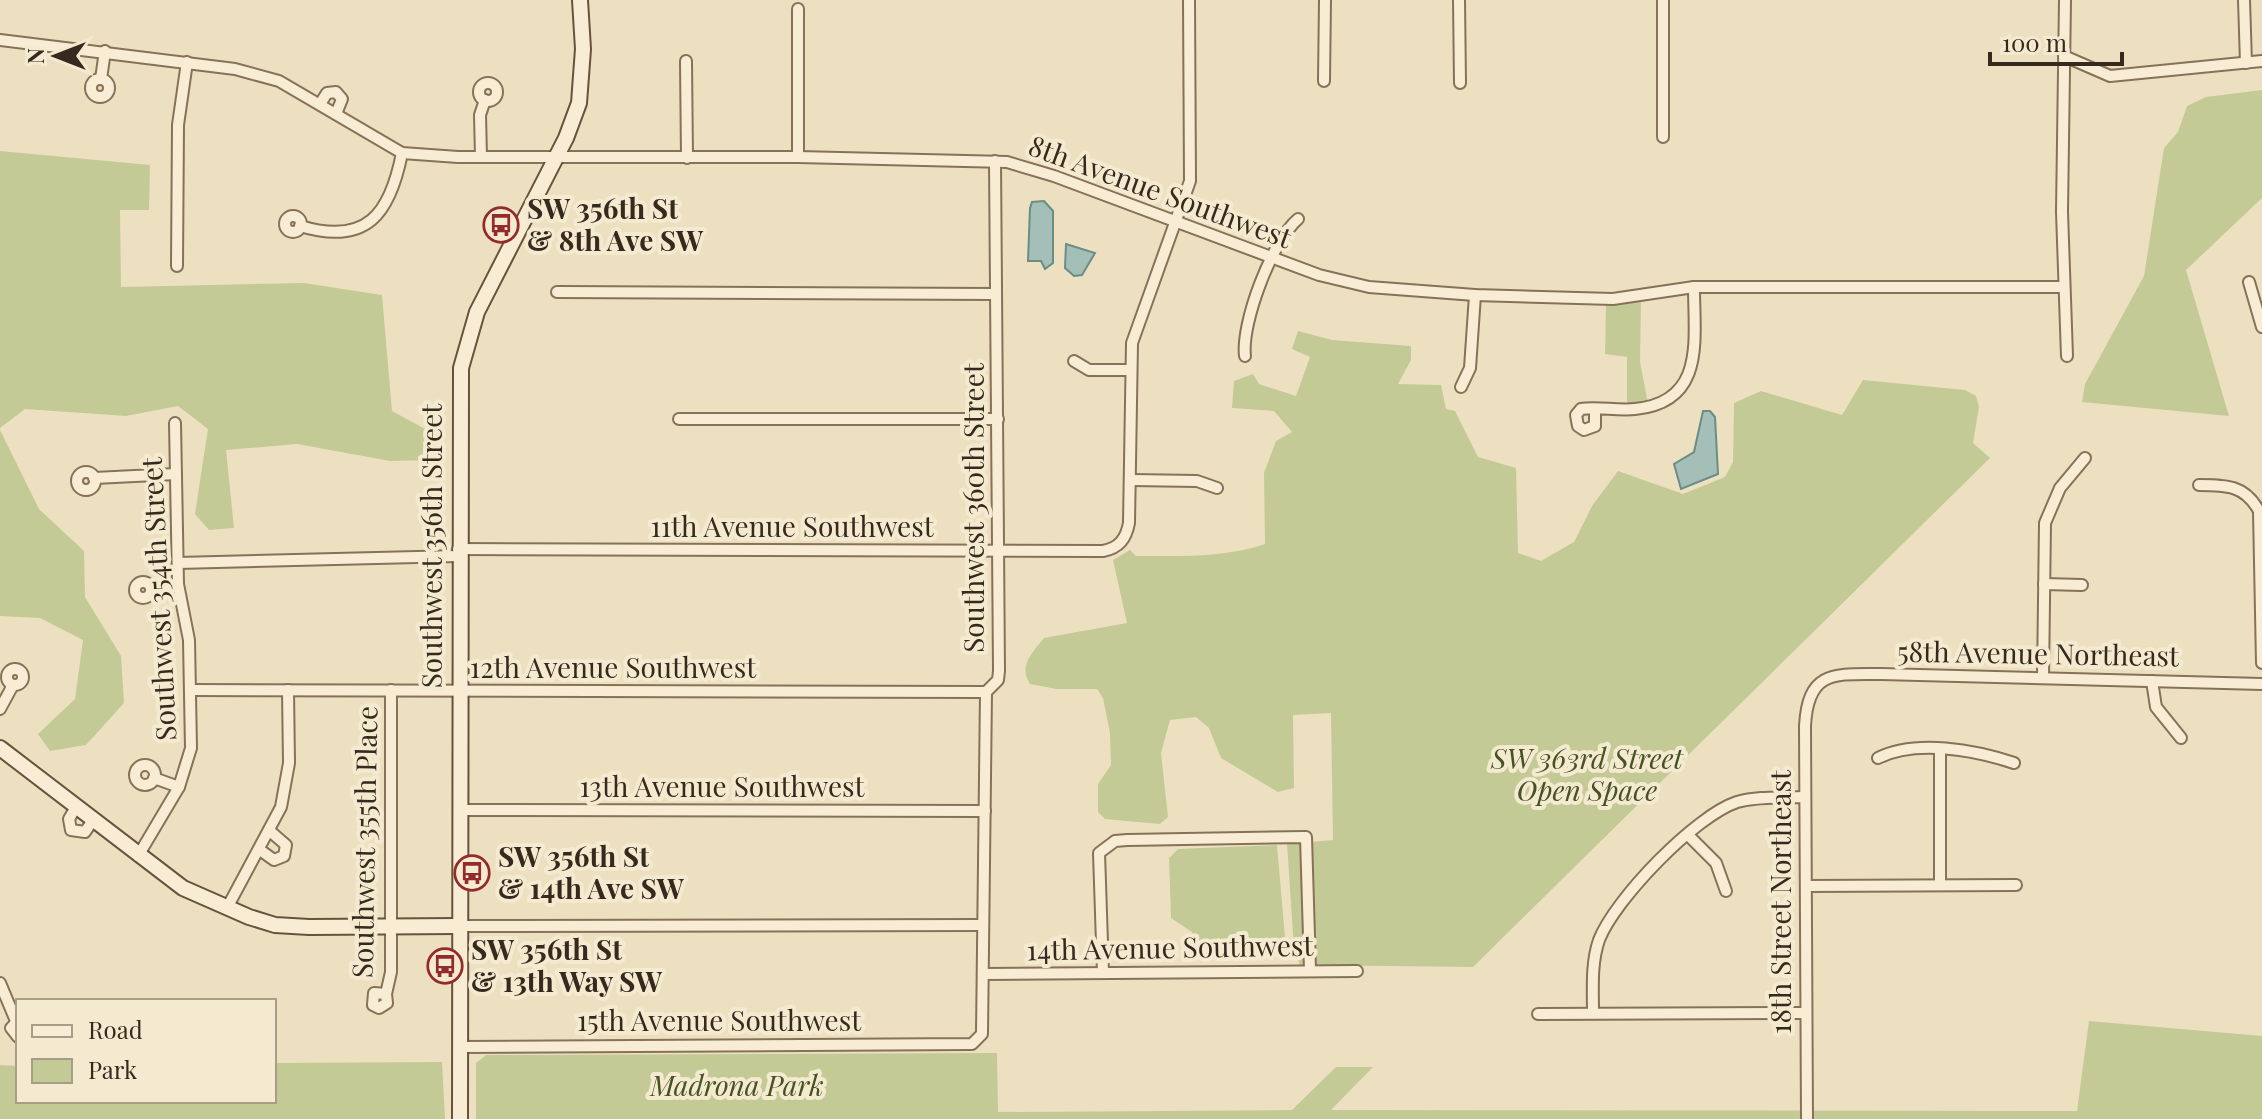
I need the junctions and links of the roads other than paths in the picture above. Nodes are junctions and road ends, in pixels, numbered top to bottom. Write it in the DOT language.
graph roads {
  1 [pos="580,0"];
  2 [pos="1189,0"];
  3 [pos="1325,0"];
  4 [pos="1459,0"];
  5 [pos="1663,0"];
  6 [pos="2065,0"];
  7 [pos="2244,0"];
  8 [pos="798,9"];
  9 [pos="0,40"];
  10 [pos="105,51"];
  11 [pos="2064,56"];
  12 [pos="686,61"];
  13 [pos="2262,61"];
  14 [pos="187,62"];
  15 [pos="2246,63"];
  16 [pos="101,79"];
  17 [pos="1324,81"];
  18 [pos="1460,83"];
  19 [pos="485,100"];
  20 [pos="320,104"];
  21 [pos="336,114"];
  22 [pos="1663,137"];
  23 [pos="402,153"];
  24 [pos="481,157"];
  25 [pos="556,157"];
  26 [pos="798,157"];
  27 [pos="687,158"];
  28 [pos="995,161"];
  29 [pos="1298,219"];
  30 [pos="1177,223"];
  31 [pos="300,226"];
  32 [pos="1271,258"];
  33 [pos="177,266"];
  34 [pos="2249,282"];
  35 [pos="1694,287"];
  36 [pos="2063,287"];
  37 [pos="557,292"];
  38 [pos="996,294"];
  39 [pos="1475,295"];
  40 [pos="2262,327"];
  41 [pos="1245,356"];
  42 [pos="2067,356"];
  43 [pos="1074,361"];
  44 [pos="1131,370"];
  45 [pos="1461,387"];
  46 [pos="1595,412"];
  47 [pos="679,419"];
  48 [pos="998,419"];
  49 [pos="175,423"];
  50 [pos="2085,458"];
  51 [pos="176,474"];
  52 [pos="94,478"];
  53 [pos="1131,480"];
  54 [pos="2199,485"];
  55 [pos="1217,488"];
  56 [pos="458,552"];
  57 [pos="1000,552"];
  58 [pos="178,563"];
  59 [pos="178,584"];
  60 [pos="2044,584"];
  61 [pos="2082,585"];
  62 [pos="151,589"];
  63 [pos="2262,663"];
  64 [pos="2043,677"];
  65 [pos="2152,681"];
  66 [pos="2262,684"];
  67 [pos="13,685"];
  68 [pos="1815,686"];
  69 [pos="192,690"];
  70 [pos="288,690"];
  71 [pos="391,690"];
  72 [pos="458,692"];
  73 [pos="986,692"];
  74 [pos="0,709"];
  75 [pos="2181,738"];
  76 [pos="0,748"];
  77 [pos="1940,751"];
  78 [pos="1878,758"];
  79 [pos="2014,763"];
  80 [pos="154,778"];
  81 [pos="179,787"];
  82 [pos="1804,797"];
  83 [pos="76,807"];
  84 [pos="460,810"];
  85 [pos="985,811"];
  86 [pos="93,820"];
  87 [pos="271,832"];
  88 [pos="1688,835"];
  89 [pos="260,850"];
  90 [pos="138,856"];
  91 [pos="1940,885"];
  92 [pos="2016,885"];
  93 [pos="1806,886"];
  94 [pos="1726,891"];
  95 [pos="227,908"];
  96 [pos="983,925"];
  97 [pos="391,926"];
  98 [pos="459,926"];
  99 [pos="1310,970"];
  100 [pos="1357,971"];
  101 [pos="1103,973"];
  102 [pos="983,974"];
  103 [pos="0,983"];
  104 [pos="386,994"];
  105 [pos="1593,1013"];
  106 [pos="1806,1013"];
  107 [pos="1538,1014"];
  108 [pos="16,1019"];
  109 [pos="978,1041"];
  110 [pos="460,1047"];
  111 [pos="460,1119"];
  112 [pos="1807,1119"];
  1 -- 25 [label="main road, Southwest 356th Street"];
  2 -- 30 [label="street"];
  3 -- 17 [label="street"];
  4 -- 18 [label="street"];
  5 -- 22 [label="street"];
  6 -- 11 [label="street"];
  7 -- 15 [label="street"];
  8 -- 26 [label="street"];
  9 -- 10 [label="street, 8th Avenue Southwest"];
  10 -- 14 [label="street, 8th Avenue Southwest"];
  10 -- 16 [label="street"];
  11 -- 15 [label="street"];
  11 -- 36 [label="street"];
  12 -- 27 [label="street"];
  13 -- 15 [label="street"];
  14 -- 20 [label="street, 8th Avenue Southwest"];
  14 -- 33 [label="street"];
  19 -- 24 [label="street"];
  20 -- 21 [label="street, 8th Avenue Southwest"];
  20 -- 21 [label="street, 8th Avenue Southwest"];
  21 -- 23 [label="street, 8th Avenue Southwest"];
  23 -- 24 [label="street, 8th Avenue Southwest"];
  23 -- 31 [label="street"];
  24 -- 25 [label="street, 8th Avenue Southwest"];
  25 -- 27 [label="street, 8th Avenue Southwest"];
  25 -- 56 [label="main road, Southwest 356th Street"];
  26 -- 27 [label="street, 8th Avenue Southwest"];
  26 -- 28 [label="street, 8th Avenue Southwest"];
  28 -- 30 [label="street, 8th Avenue Southwest"];
  28 -- 38 [label="street, Southwest 360th Street"];
  29 -- 32 [label="street"];
  30 -- 32 [label="street, 8th Avenue Southwest"];
  30 -- 44 [label="street"];
  32 -- 39 [label="street, 8th Avenue Southwest"];
  32 -- 41 [label="street"];
  34 -- 40 [label="street"];
  35 -- 36 [label="street, 8th Avenue Southwest"];
  35 -- 39 [label="street, 8th Avenue Southwest"];
  35 -- 46 [label="street"];
  36 -- 42 [label="street"];
  37 -- 38 [label="street"];
  38 -- 48 [label="street, Southwest 360th Street"];
  39 -- 45 [label="street"];
  43 -- 44 [label="street"];
  44 -- 53 [label="street"];
  47 -- 48 [label="street"];
  48 -- 57 [label="street, Southwest 360th Street"];
  49 -- 51 [label="street, Southwest 354th Street"];
  50 -- 60 [label="street"];
  51 -- 52 [label="street"];
  51 -- 58 [label="street, Southwest 354th Street"];
  53 -- 55 [label="street"];
  53 -- 57 [label="street, 11th Avenue Southwest"];
  54 -- 63 [label="street"];
  56 -- 57 [label="street, 11th Avenue Southwest"];
  56 -- 58 [label="street, 11th Avenue Southwest"];
  56 -- 72 [label="main road, Southwest 356th Street"];
  57 -- 73 [label="street, Southwest 360th Street"];
  58 -- 59 [label="street, Southwest 354th Street"];
  59 -- 62 [label="street"];
  59 -- 69 [label="street, Southwest 354th Street"];
  60 -- 61 [label="street"];
  60 -- 64 [label="street"];
  64 -- 65 [label="street, 58th Avenue Northeast"];
  64 -- 68 [label="street, 58th Avenue Northeast"];
  65 -- 66 [label="street, 58th Avenue Northeast"];
  65 -- 75 [label="street"];
  67 -- 74 [label="street"];
  68 -- 82 [label="street, 18th Street Northeast"];
  69 -- 70 [label="street, 12th Avenue Southwest"];
  69 -- 81 [label="street, Southwest 354th Street"];
  70 -- 71 [label="street, 12th Avenue Southwest"];
  70 -- 87 [label="street"];
  71 -- 72 [label="street, 12th Avenue Southwest"];
  71 -- 97 [label="street, Southwest 355th Place"];
  72 -- 73 [label="street, 12th Avenue Southwest"];
  72 -- 84 [label="main road, Southwest 356th Street"];
  73 -- 85 [label="street, Southwest 360th Street"];
  76 -- 83 [label="main road"];
  77 -- 78 [label="street"];
  77 -- 79 [label="street"];
  77 -- 91 [label="street"];
  80 -- 81 [label="street"];
  81 -- 90 [label="street, Southwest 354th Street"];
  82 -- 88 [label="street"];
  82 -- 93 [label="street, 18th Street Northeast"];
  83 -- 86 [label="main road"];
  83 -- 86 [label="street"];
  84 -- 85 [label="street, 13th Avenue Southwest"];
  84 -- 98 [label="main road, Southwest 356th Street"];
  85 -- 96 [label="street, Southwest 360th Street"];
  86 -- 90 [label="main road"];
  87 -- 89 [label="street"];
  87 -- 89 [label="street"];
  88 -- 94 [label="street"];
  88 -- 105 [label="street"];
  89 -- 95 [label="street"];
  90 -- 95 [label="main road"];
  91 -- 92 [label="street"];
  91 -- 93 [label="street"];
  93 -- 106 [label="street, 18th Street Northeast"];
  95 -- 97 [label="main road"];
  96 -- 98 [label="street"];
  96 -- 102 [label="street, Southwest 360th Street"];
  97 -- 98 [label="main road"];
  97 -- 104 [label="street, Southwest 355th Place"];
  98 -- 110 [label="main road, Southwest 356th Street"];
  99 -- 100 [label="street, 14th Avenue Southwest"];
  99 -- 101 [label="street, 14th Avenue Southwest"];
  99 -- 101 [label="street"];
  101 -- 102 [label="street, 14th Avenue Southwest"];
  102 -- 109 [label="street, Southwest 360th Street"];
  103 -- 108 [label="street"];
  105 -- 106 [label="street"];
  105 -- 107 [label="street"];
  106 -- 112 [label="street, 18th Street Northeast"];
  109 -- 110 [label="street, 15th Avenue Southwest"];
  110 -- 111 [label="main road, Southwest 356th Street"];
}
